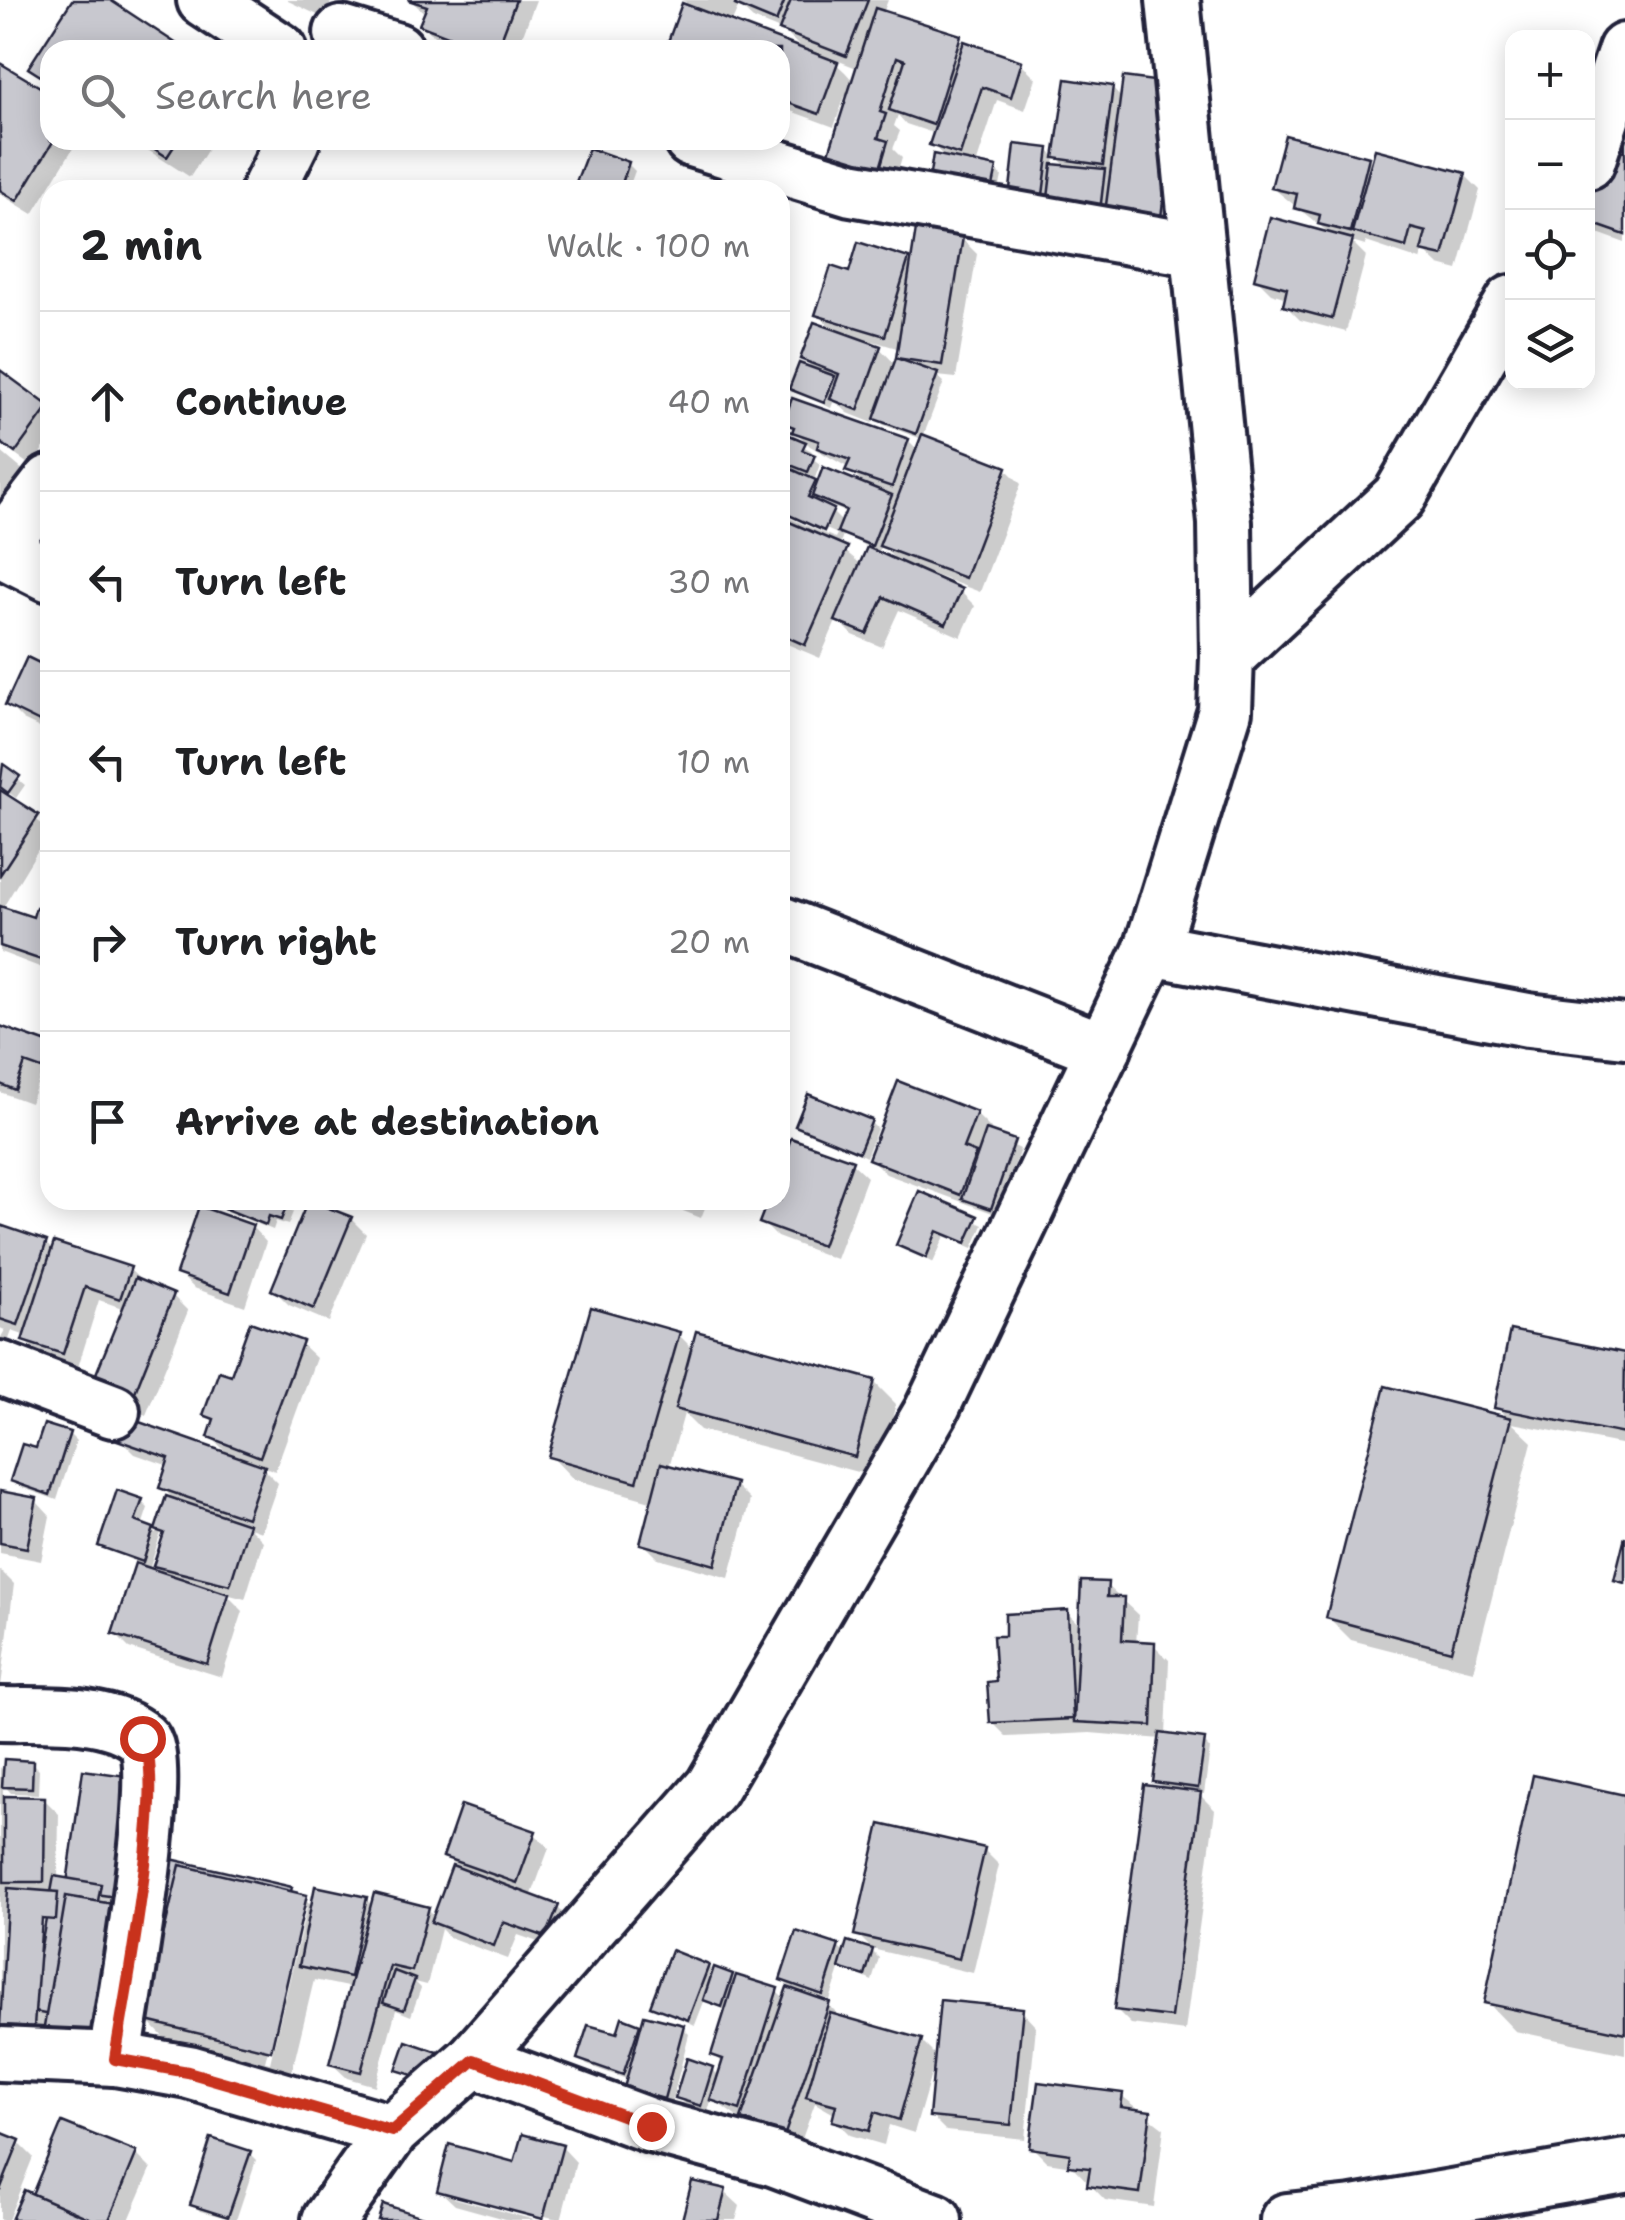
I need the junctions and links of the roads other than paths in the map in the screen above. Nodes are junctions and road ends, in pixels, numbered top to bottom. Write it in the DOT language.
graph roads {
  1 [pos="204,0"];
  2 [pos="1173,0"];
  3 [pos="342,28"];
  4 [pos="265,40"];
  5 [pos="372,40"];
  6 [pos="1625,50"];
  7 [pos="1595,141"];
  8 [pos="288,150"];
  9 [pos="724,150"];
  10 [pos="273,180"];
  11 [pos="1197,250"];
  12 [pos="1505,314"];
  13 [pos="40,495"];
  14 [pos="0,549"];
  15 [pos="40,571"];
  16 [pos="1227,658"];
  17 [pos="790,927"];
  18 [pos="1151,949"];
  19 [pos="1625,1031"];
  20 [pos="1104,1050"];
  21 [pos="0,1368"];
  22 [pos="113,1411"];
  23 [pos="0,1714"];
  24 [pos="0,2054"];
  25 [pos="115,2059"];
  26 [pos="474,2060"];
  27 [pos="392,2131"];
  28 [pos="1625,2166"];
  29 [pos="329,2220"];
  30 [pos="935,2220"];
  31 [pos="1287,2220"];
  1 -- 4 [label="street"];
  2 -- 11 [label="street"];
  3 -- 5 [label="street"];
  6 -- 7 [label="street"];
  8 -- 10 [label="street"];
  9 -- 11 [label="street"];
  11 -- 16 [label="street"];
  12 -- 16 [label="street"];
  13 -- 14 [label="street"];
  14 -- 15 [label="street"];
  16 -- 18 [label="street"];
  17 -- 20 [label="street"];
  18 -- 19 [label="street"];
  18 -- 20 [label="street"];
  20 -- 26 [label="street"];
  21 -- 22 [label="street"];
  23 -- 25 [label="street"];
  24 -- 25 [label="street"];
  25 -- 27 [label="street"];
  26 -- 27 [label="street"];
  26 -- 30 [label="street"];
  27 -- 29 [label="street"];
  28 -- 31 [label="street"];
}
